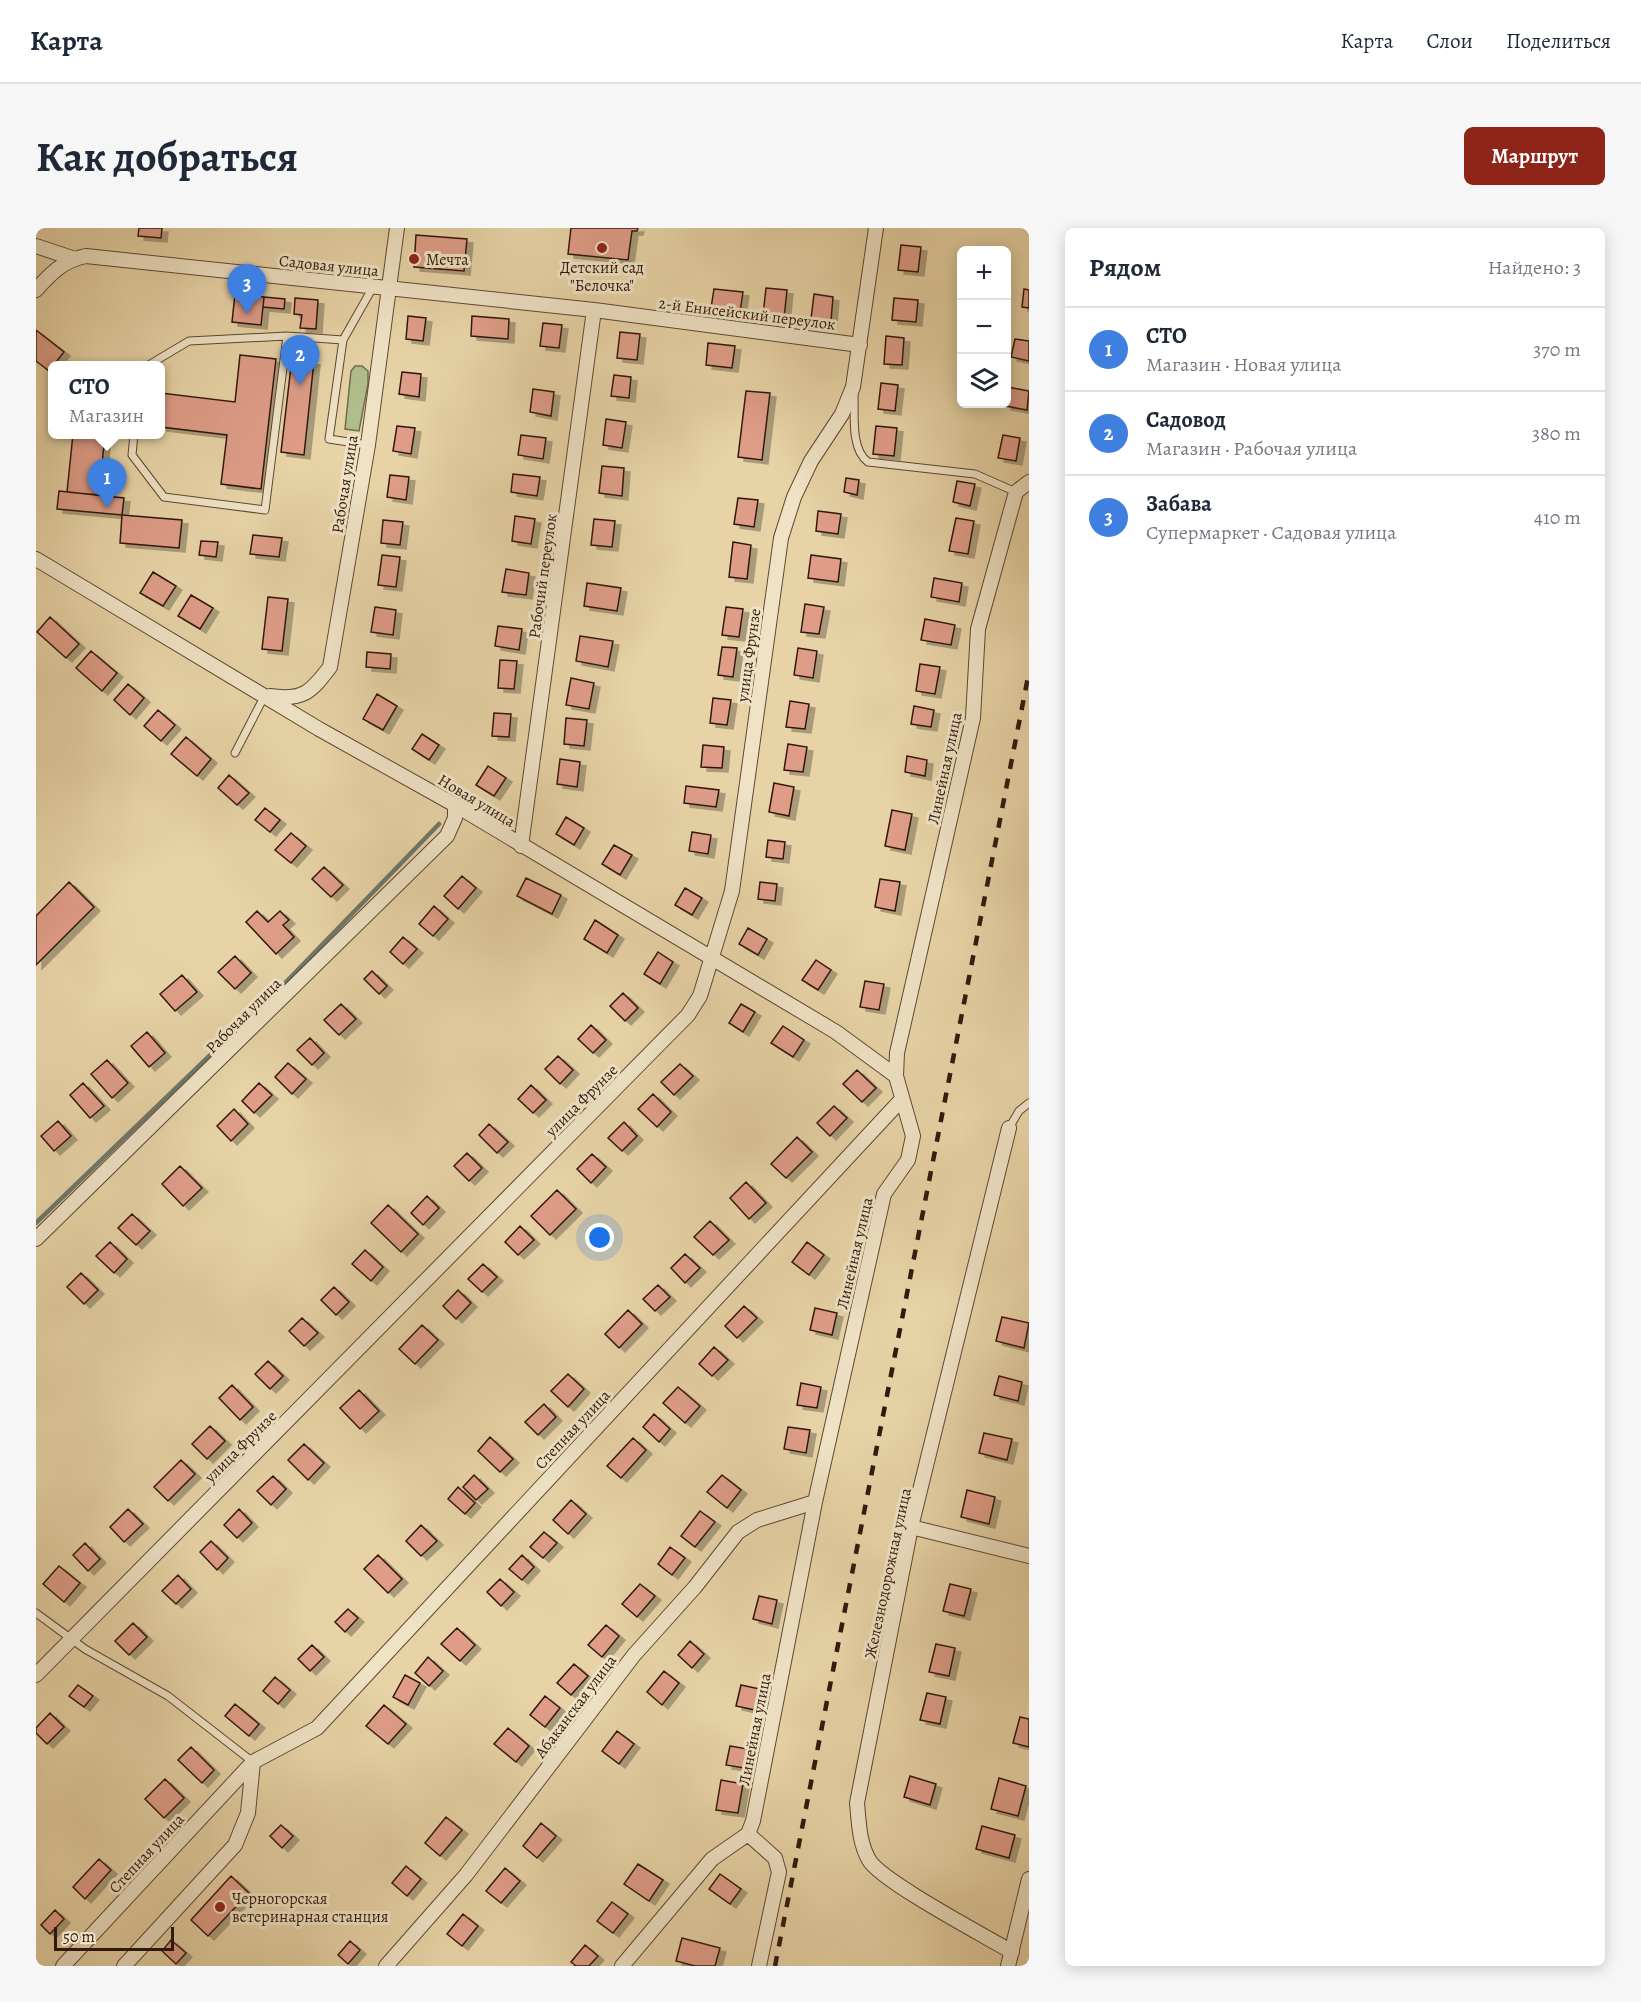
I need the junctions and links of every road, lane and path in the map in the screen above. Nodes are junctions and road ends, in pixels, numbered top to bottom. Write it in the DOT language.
graph roads {
  1 [pos="397,228"];
  2 [pos="876,228"];
  3 [pos="36,246"];
  4 [pos="72,258"];
  5 [pos="373,287"];
  6 [pos="390,288"];
  7 [pos="36,290"];
  8 [pos="594,310"];
  9 [pos="287,336"];
  10 [pos="343,340"];
  11 [pos="860,345"];
  12 [pos="155,361"];
  13 [pos="853,387"];
  14 [pos="134,439"];
  15 [pos="368,445"];
  16 [pos="1029,482"];
  17 [pos="1016,492"];
  18 [pos="36,559"];
  19 [pos="265,695"];
  20 [pos="235,753"];
  21 [pos="454,805"];
  22 [pos="522,846"];
  23 [pos="713,958"];
  24 [pos="896,1076"];
  25 [pos="902,1099"];
  26 [pos="1029,1104"];
  27 [pos="1009,1128"];
  28 [pos="36,1239"];
  29 [pos="815,1502"];
  30 [pos="911,1527"];
  31 [pos="1029,1556"];
  32 [pos="36,1613"];
  33 [pos="71,1640"];
  34 [pos="36,1675"];
  35 [pos="253,1762"];
  36 [pos="748,1834"];
  37 [pos="1029,1879"];
  38 [pos="1025,1904"];
  39 [pos="1012,1952"];
  40 [pos="63,1966"];
  41 [pos="124,1966"];
  42 [pos="386,1966"];
  43 [pos="622,1966"];
  44 [pos="759,1966"];
  45 [pos="1008,1966"];
  1 -- 6 [label="street, Рабочая улица"];
  2 -- 11 [label="street, улица Фрунзе"];
  3 -- 4 [label="street, Садовая улица"];
  4 -- 5 [label="street, Садовая улица"];
  4 -- 7 [label="street"];
  5 -- 6 [label="street, Садовая улица"];
  5 -- 10 [label="lane"];
  6 -- 8 [label="street, Садовая улица"];
  6 -- 15 [label="street, Рабочая улица"];
  8 -- 11 [label="street, 2-й Енисейский переулок"];
  8 -- 22 [label="street, Рабочий переулок"];
  9 -- 10 [label="lane"];
  9 -- 12 [label="lane"];
  9 -- 14 [label="lane"];
  10 -- 15 [label="lane"];
  11 -- 13 [label="street, улица Фрунзе"];
  13 -- 17 [label="lane"];
  13 -- 23 [label="street, улица Фрунзе"];
  15 -- 19 [label="street, Рабочая улица"];
  16 -- 17 [label="street"];
  17 -- 24 [label="street, Линейная улица"];
  18 -- 19 [label="street, Новая улица"];
  19 -- 20 [label="lane"];
  19 -- 21 [label="street, Новая улица"];
  21 -- 22 [label="street, Новая улица"];
  21 -- 28 [label="street, Рабочая улица"];
  22 -- 23 [label="street, Новая улица"];
  23 -- 24 [label="street, Новая улица"];
  23 -- 33 [label="street, улица Фрунзе"];
  24 -- 25 [label="street, Линейная улица"];
  25 -- 29 [label="street, Линейная улица"];
  25 -- 35 [label="street, Степная улица"];
  26 -- 27 [label="lane"];
  27 -- 30 [label="street, Железнодорожная улица"];
  29 -- 36 [label="street, Линейная улица"];
  29 -- 42 [label="street, Абаканская улица"];
  30 -- 31 [label="street"];
  30 -- 39 [label="street, Железнодорожная улица"];
  32 -- 33 [label="lane"];
  33 -- 34 [label="street, улица Фрунзе"];
  33 -- 35 [label="lane"];
  35 -- 40 [label="street, Степная улица"];
  35 -- 41 [label="street"];
  36 -- 43 [label="street"];
  36 -- 44 [label="street"];
  37 -- 38 [label="street"];
  38 -- 39 [label="street"];
  39 -- 45 [label="street"];
}
